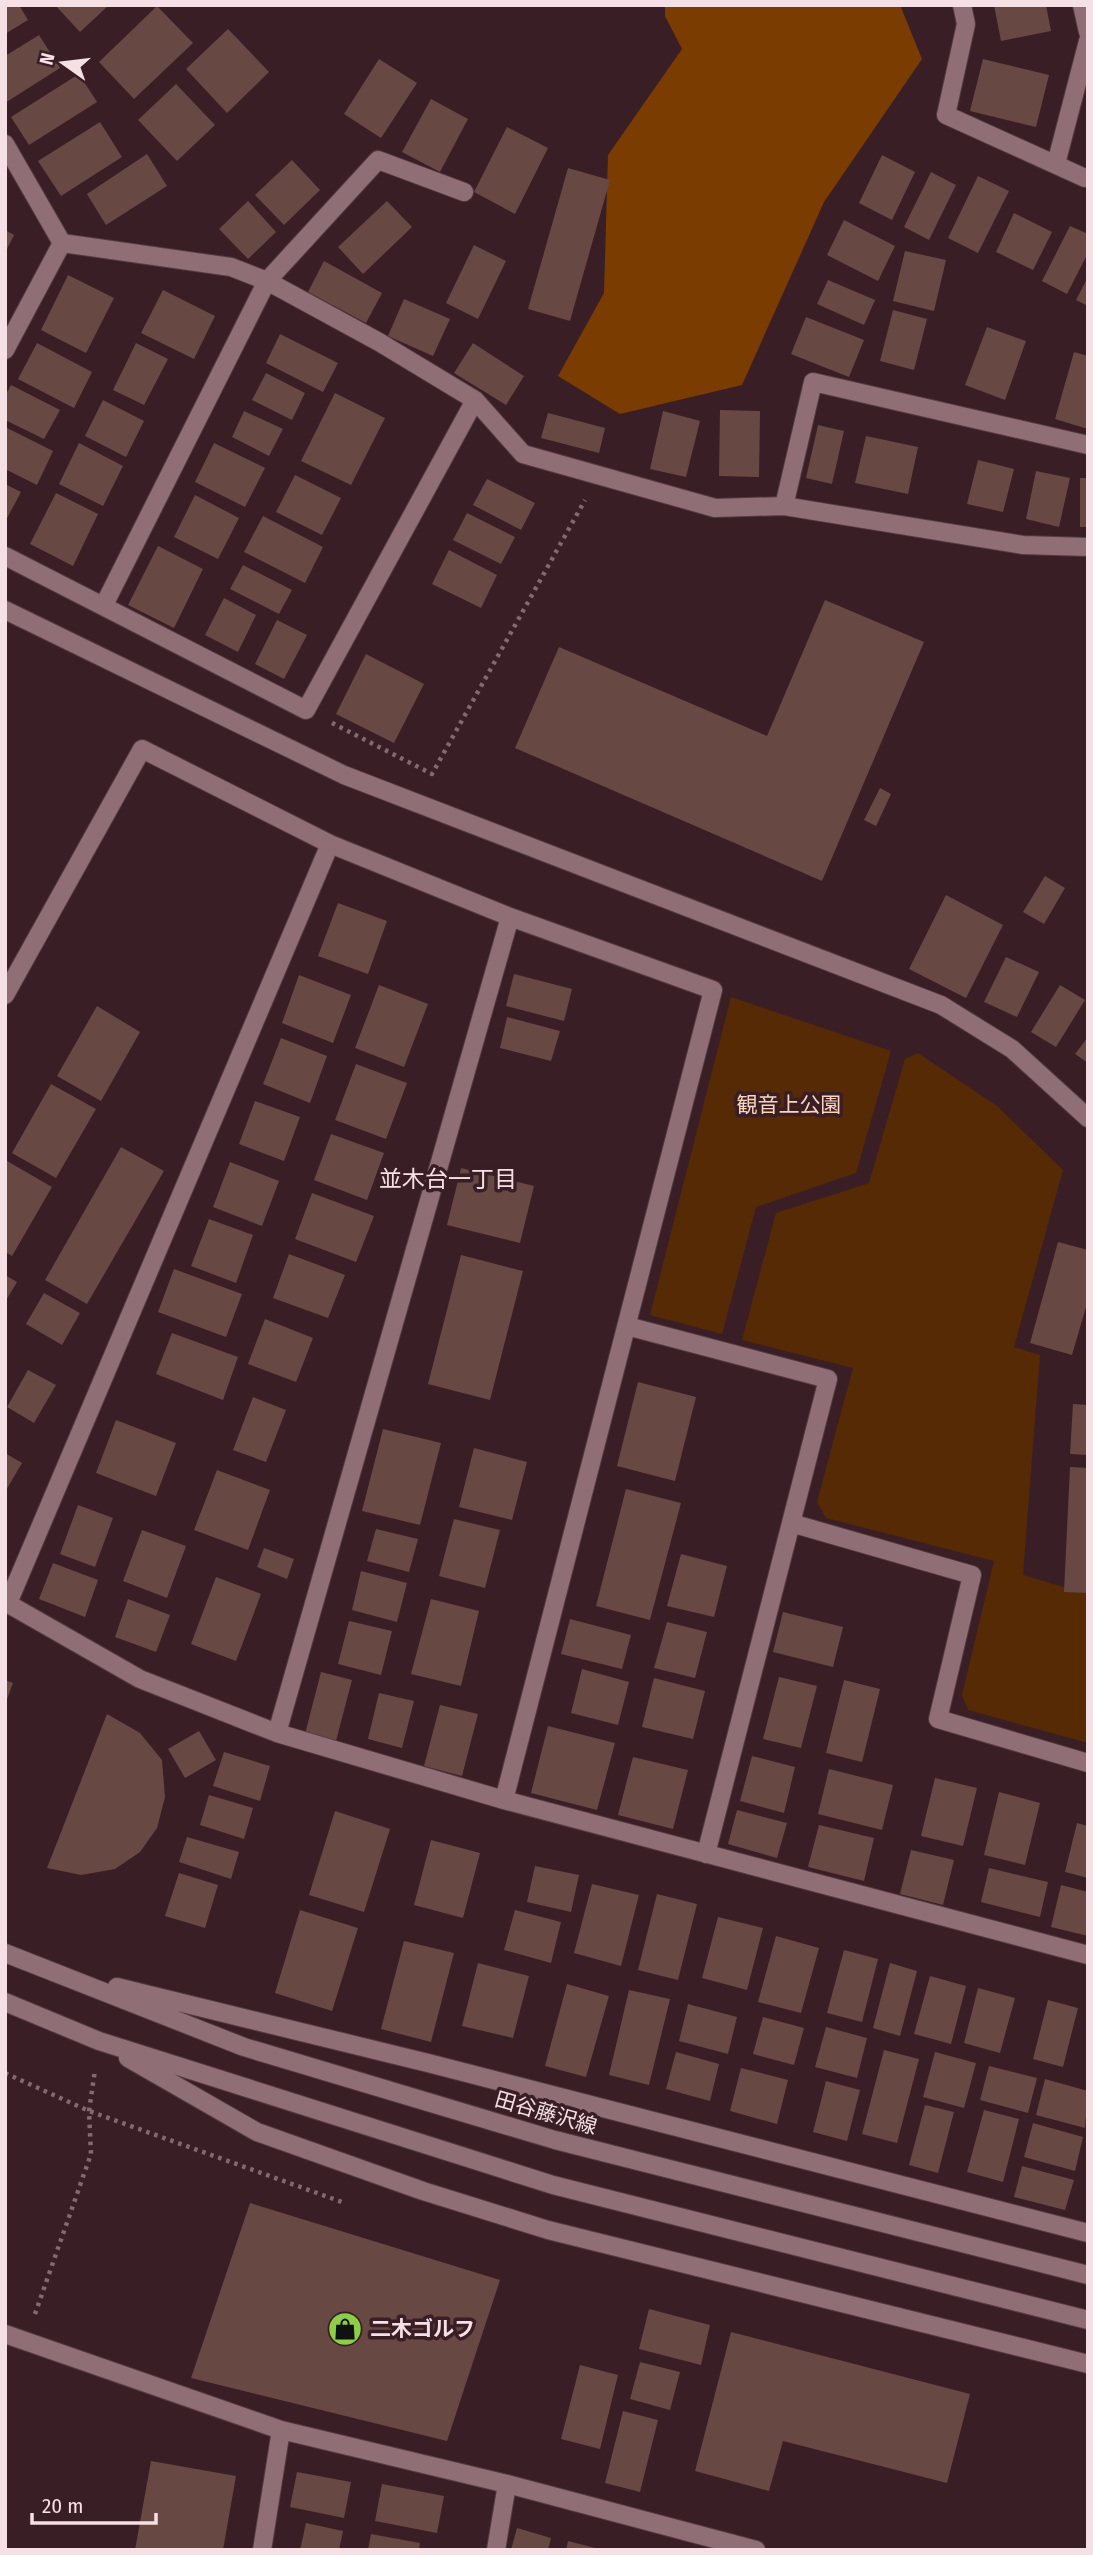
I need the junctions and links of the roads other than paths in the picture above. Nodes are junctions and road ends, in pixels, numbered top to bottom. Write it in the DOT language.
graph roads {
  1 [pos="962,5"];
  2 [pos="1082,5"];
  3 [pos="1088,32"];
  4 [pos="1088,41"];
  5 [pos="5,144"];
  6 [pos="1056,164"];
  7 [pos="1085,178"];
  8 [pos="464,192"];
  9 [pos="62,243"];
  10 [pos="267,281"];
  11 [pos="5,350"];
  12 [pos="475,400"];
  13 [pos="1088,445"];
  14 [pos="784,506"];
  15 [pos="1088,547"];
  16 [pos="5,556"];
  17 [pos="104,605"];
  18 [pos="5,610"];
  19 [pos="330,844"];
  20 [pos="510,917"];
  21 [pos="5,995"];
  22 [pos="1088,1118"];
  23 [pos="627,1326"];
  24 [pos="791,1523"];
  25 [pos="7,1602"];
  26 [pos="277,1733"];
  27 [pos="1088,1763"];
  28 [pos="504,1800"];
  29 [pos="706,1854"];
  30 [pos="5,1953"];
  31 [pos="1088,1955"];
  32 [pos="49,1971"];
  33 [pos="5,2002"];
  34 [pos="99,2041"];
  35 [pos="1088,2233"];
  36 [pos="1088,2275"];
  37 [pos="1088,2320"];
  38 [pos="5,2334"];
  39 [pos="1088,2364"];
  40 [pos="281,2430"];
  41 [pos="507,2484"];
  42 [pos="722,2545"];
  43 [pos="262,2550"];
  44 [pos="496,2550"];
  45 [pos="756,2550"];
  1 -- 6 [label="street"];
  2 -- 3 [label="street"];
  4 -- 6 [label="street"];
  5 -- 9 [label="street"];
  6 -- 7 [label="street"];
  8 -- 10 [label="street"];
  9 -- 10 [label="street"];
  9 -- 11 [label="street"];
  10 -- 12 [label="street"];
  10 -- 17 [label="street"];
  12 -- 14 [label="street"];
  12 -- 17 [label="street"];
  13 -- 14 [label="street"];
  14 -- 15 [label="street"];
  16 -- 17 [label="street"];
  18 -- 22 [label="street"];
  19 -- 20 [label="street"];
  19 -- 21 [label="street"];
  19 -- 25 [label="street"];
  20 -- 23 [label="street"];
  20 -- 26 [label="street"];
  23 -- 24 [label="street"];
  23 -- 28 [label="street"];
  24 -- 27 [label="street"];
  24 -- 29 [label="street"];
  25 -- 26 [label="street"];
  26 -- 28 [label="street"];
  28 -- 29 [label="street"];
  29 -- 31 [label="street"];
  30 -- 32 [label="street, 田谷藤沢線"];
  32 -- 35 [label="street"];
  32 -- 36 [label="street, 田谷藤沢線"];
  33 -- 34 [label="street"];
  34 -- 37 [label="street"];
  34 -- 39 [label="street"];
  38 -- 40 [label="street"];
  40 -- 41 [label="street"];
  40 -- 43 [label="street"];
  41 -- 42 [label="street"];
  41 -- 44 [label="street"];
  42 -- 45 [label="street"];
}
